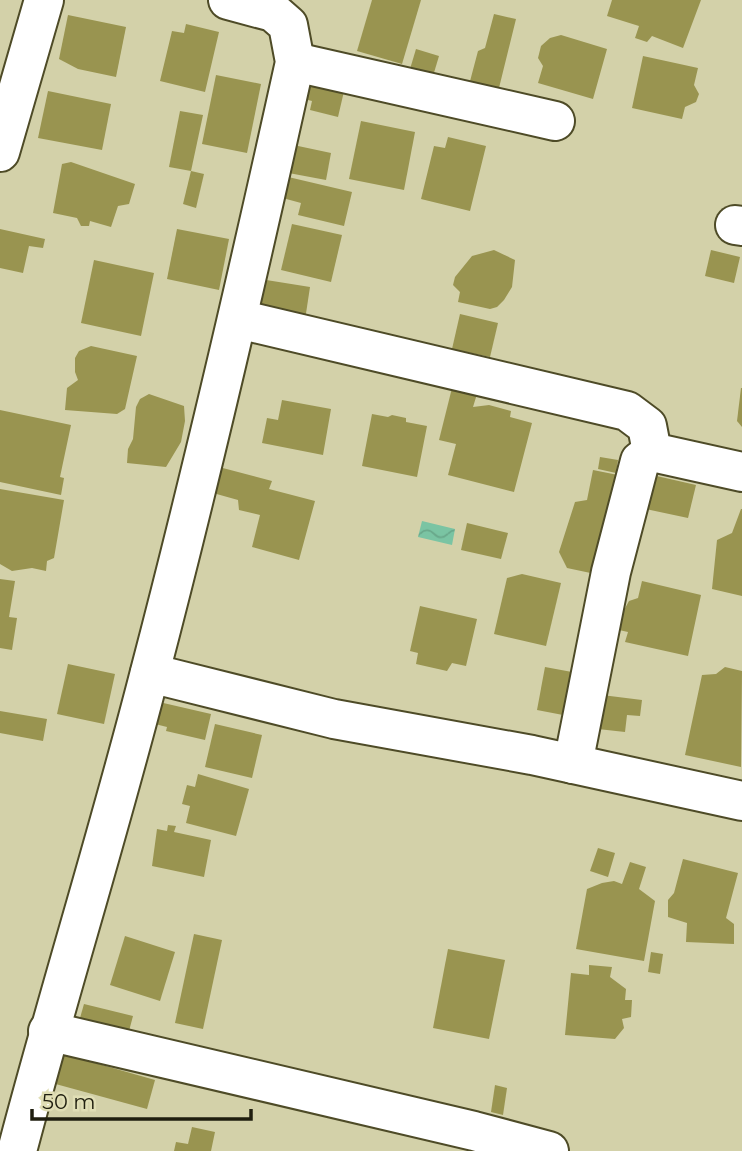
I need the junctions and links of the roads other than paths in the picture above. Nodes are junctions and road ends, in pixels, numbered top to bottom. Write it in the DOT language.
graph roads {
  1 [pos="44,0"];
  2 [pos="228,0"];
  3 [pos="295,62"];
  4 [pos="555,121"];
  5 [pos="0,152"];
  6 [pos="238,319"];
  7 [pos="652,452"];
  8 [pos="742,472"];
  9 [pos="150,673"];
  10 [pos="573,764"];
  11 [pos="742,801"];
  12 [pos="48,1031"];
  13 [pos="17,1151"];
  14 [pos="548,1151"];
  1 -- 5 [label="street"];
  2 -- 3 [label="street"];
  3 -- 4 [label="street"];
  3 -- 6 [label="street"];
  6 -- 7 [label="street"];
  6 -- 9 [label="street"];
  7 -- 8 [label="street"];
  7 -- 10 [label="street"];
  9 -- 10 [label="street"];
  9 -- 12 [label="street"];
  10 -- 11 [label="street"];
  12 -- 13 [label="street"];
  12 -- 14 [label="street"];
}
